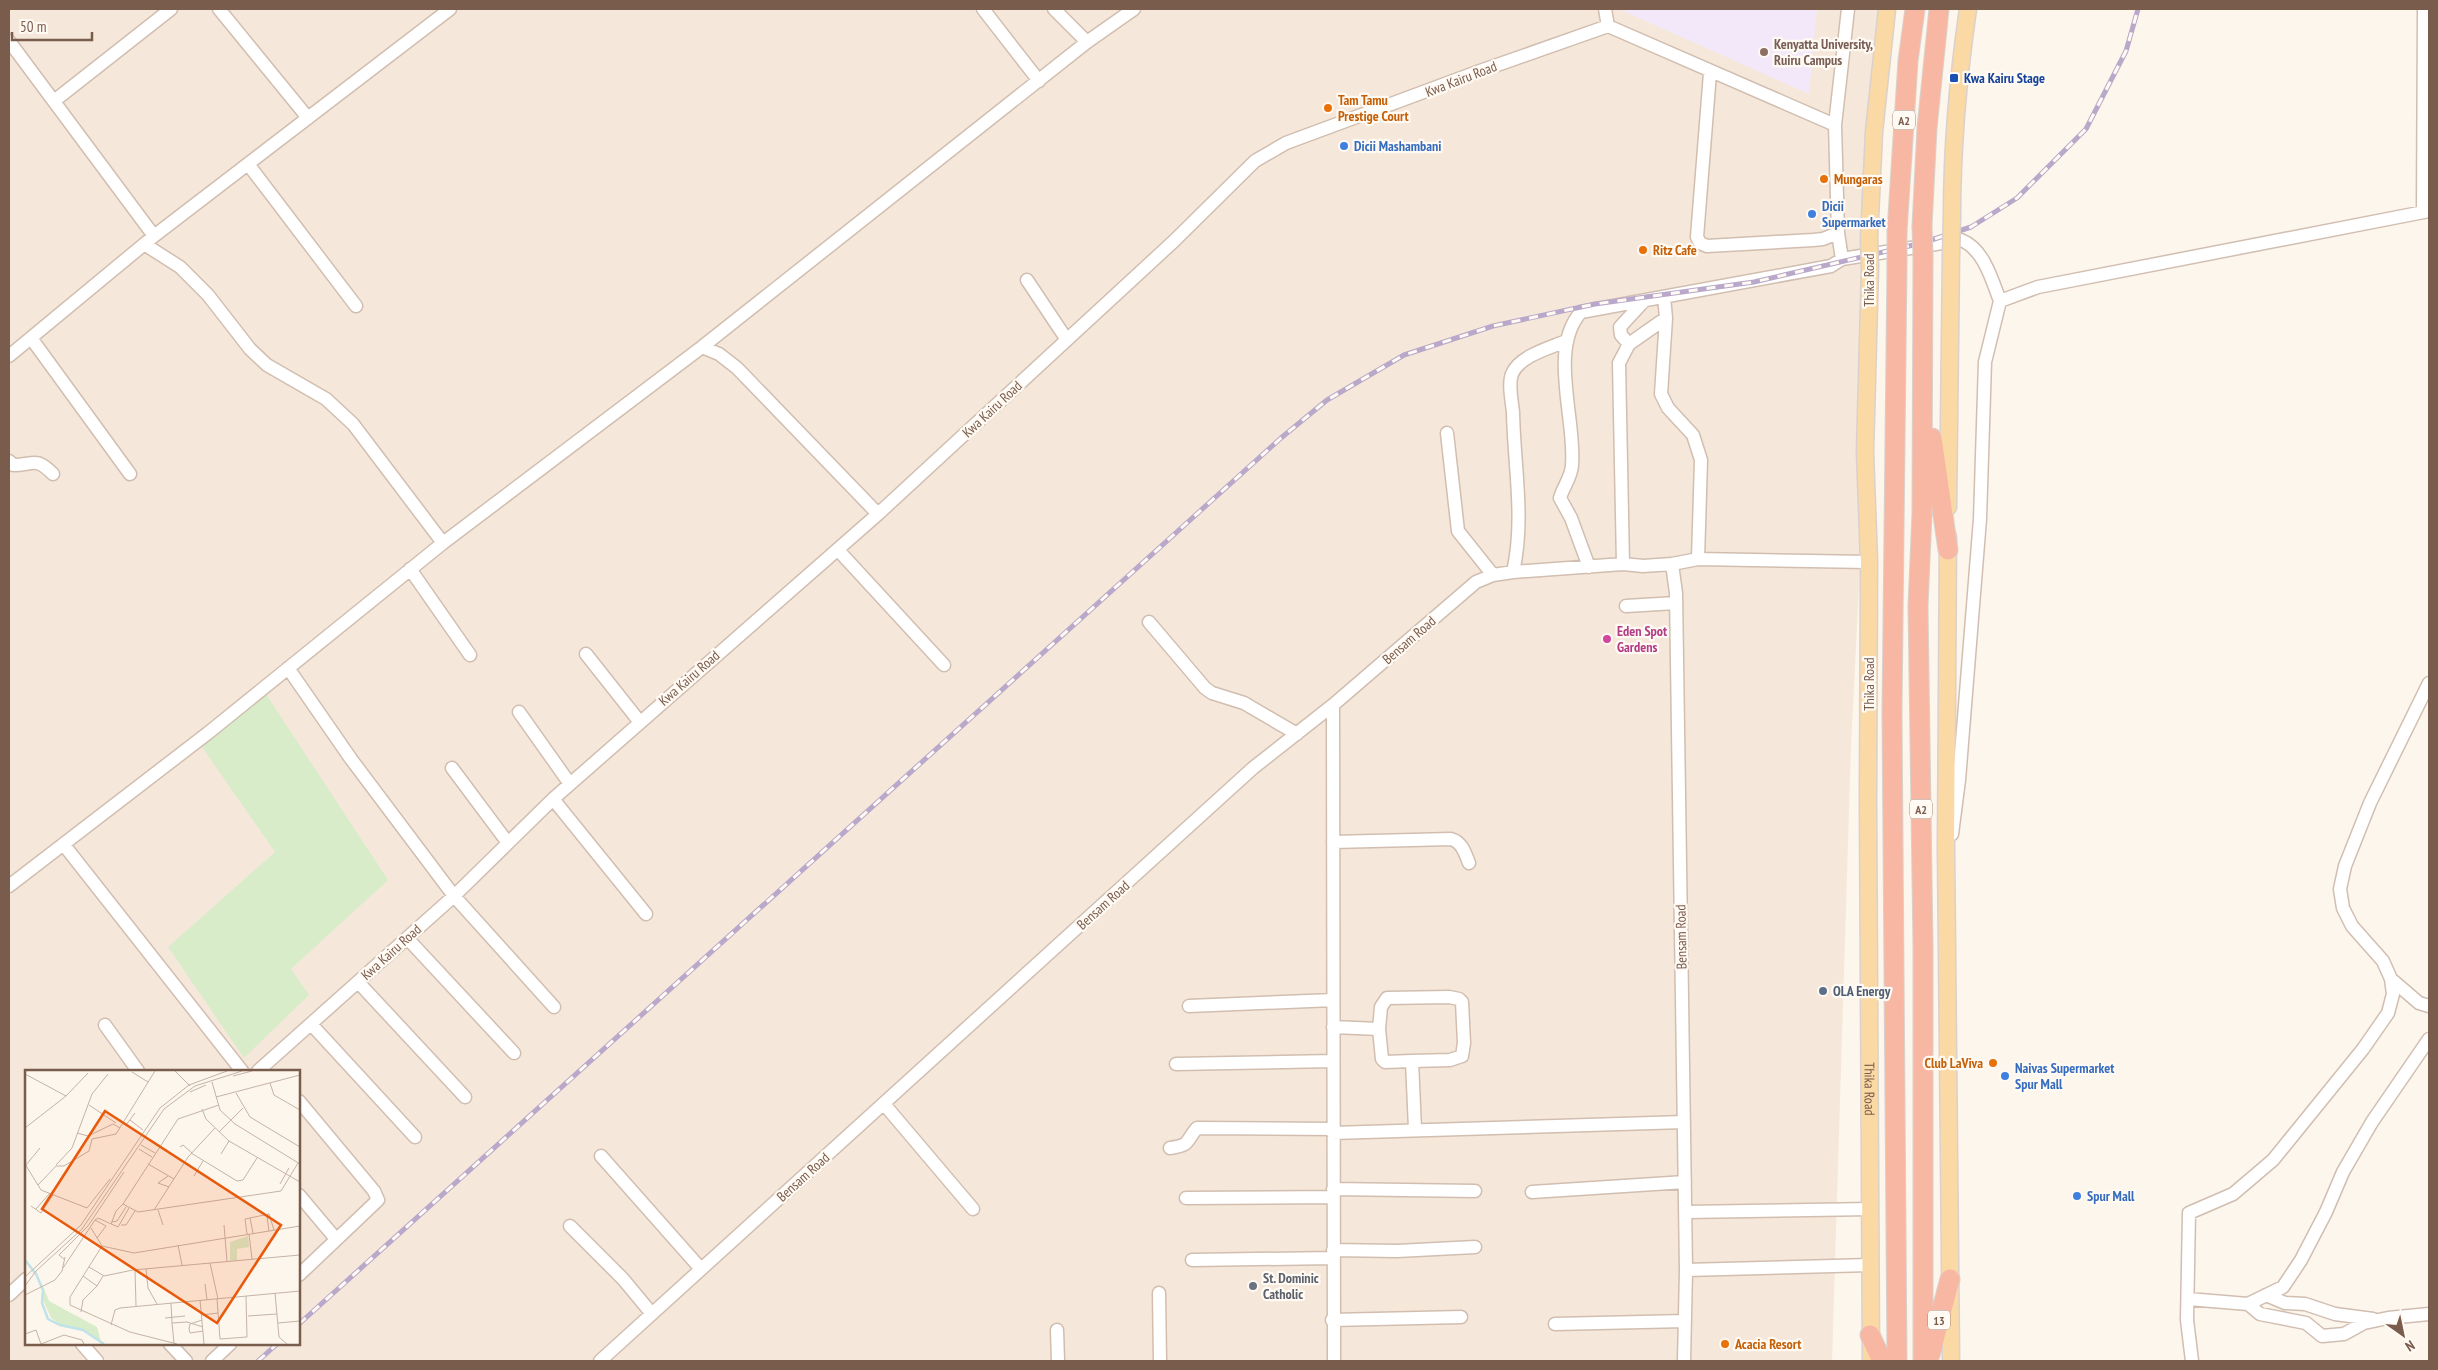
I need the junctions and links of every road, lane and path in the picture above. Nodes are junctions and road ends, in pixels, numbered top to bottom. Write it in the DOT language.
graph roads {
  1 [pos="171,9"];
  2 [pos="219,9"];
  3 [pos="450,9"];
  4 [pos="983,9"];
  5 [pos="1054,9"];
  6 [pos="1134,9"];
  7 [pos="1605,9"];
  8 [pos="1848,9"];
  9 [pos="1887,9"];
  10 [pos="1915,9"];
  11 [pos="1939,9"];
  12 [pos="1968,9"];
  13 [pos="2424,9"];
  14 [pos="1608,26"];
  15 [pos="9,41"];
  16 [pos="1087,42"];
  17 [pos="1710,73"];
  18 [pos="1039,81"];
  19 [pos="54,101"];
  20 [pos="308,118"];
  21 [pos="1834,125"];
  22 [pos="248,164"];
  23 [pos="2426,212"];
  24 [pos="1838,232"];
  25 [pos="149,240"];
  26 [pos="1842,259"];
  27 [pos="1027,280"];
  28 [pos="1664,297"];
  29 [pos="1644,301"];
  30 [pos="2000,301"];
  31 [pos="356,306"];
  32 [pos="1666,318"];
  33 [pos="31,338"];
  34 [pos="1067,340"];
  35 [pos="1566,341"];
  36 [pos="1629,344"];
  37 [pos="702,347"];
  38 [pos="9,356"];
  39 [pos="1923,377"];
  40 [pos="1447,433"];
  41 [pos="9,461"];
  42 [pos="53,474"];
  43 [pos="130,474"];
  44 [pos="878,514"];
  45 [pos="443,543"];
  46 [pos="838,550"];
  47 [pos="1948,550"];
  48 [pos="1698,559"];
  49 [pos="1869,562"];
  50 [pos="1623,564"];
  51 [pos="1672,564"];
  52 [pos="1589,567"];
  53 [pos="410,569"];
  54 [pos="1513,572"];
  55 [pos="1493,575"];
  56 [pos="1676,603"];
  57 [pos="1626,606"];
  58 [pos="1149,622"];
  59 [pos="586,654"];
  60 [pos="470,656"];
  61 [pos="944,665"];
  62 [pos="288,668"];
  63 [pos="2429,683"];
  64 [pos="1333,705"];
  65 [pos="519,712"];
  66 [pos="639,721"];
  67 [pos="1296,734"];
  68 [pos="452,768"];
  69 [pos="570,784"];
  70 [pos="553,798"];
  71 [pos="1333,842"];
  72 [pos="508,843"];
  73 [pos="64,845"];
  74 [pos="1946,848"];
  75 [pos="1469,863"];
  76 [pos="9,886"];
  77 [pos="454,896"];
  78 [pos="646,914"];
  79 [pos="406,938"];
  80 [pos="2391,979"];
  81 [pos="358,982"];
  82 [pos="1333,1000"];
  83 [pos="1189,1006"];
  84 [pos="2429,1006"];
  85 [pos="554,1007"];
  86 [pos="312,1024"];
  87 [pos="105,1025"];
  88 [pos="1333,1027"];
  89 [pos="1379,1029"];
  90 [pos="2429,1039"];
  91 [pos="514,1053"];
  92 [pos="1333,1061"];
  93 [pos="1412,1061"];
  94 [pos="1176,1064"];
  95 [pos="265,1069"];
  96 [pos="137,1070"];
  97 [pos="241,1070"];
  98 [pos="465,1097"];
  99 [pos="300,1102"];
  100 [pos="884,1104"];
  101 [pos="1684,1122"];
  102 [pos="1415,1129"];
  103 [pos="1333,1131"];
  104 [pos="415,1137"];
  105 [pos="1170,1148"];
  106 [pos="601,1156"];
  107 [pos="1685,1182"];
  108 [pos="1475,1191"];
  109 [pos="1532,1192"];
  110 [pos="1333,1193"];
  111 [pos="300,1196"];
  112 [pos="1186,1198"];
  113 [pos="973,1209"];
  114 [pos="1871,1209"];
  115 [pos="1686,1212"];
  116 [pos="570,1226"];
  117 [pos="336,1239"];
  118 [pos="1475,1247"];
  119 [pos="1333,1254"];
  120 [pos="1192,1260"];
  121 [pos="1870,1265"];
  122 [pos="701,1269"];
  123 [pos="1686,1270"];
  124 [pos="300,1275"];
  125 [pos="1950,1278"];
  126 [pos="25,1280"];
  127 [pos="1159,1293"];
  128 [pos="9,1295"];
  129 [pos="2266,1295"];
  130 [pos="2188,1299"];
  131 [pos="2248,1304"];
  132 [pos="652,1314"];
  133 [pos="2429,1314"];
  134 [pos="1461,1317"];
  135 [pos="1332,1320"];
  136 [pos="2378,1320"];
  137 [pos="1685,1321"];
  138 [pos="1555,1324"];
  139 [pos="1057,1330"];
  140 [pos="1870,1335"];
  141 [pos="83,1345"];
  142 [pos="171,1345"];
  143 [pos="229,1345"];
  144 [pos="97,1361"];
  145 [pos="186,1361"];
  146 [pos="212,1361"];
  147 [pos="600,1361"];
  148 [pos="1058,1361"];
  149 [pos="1160,1361"];
  150 [pos="1334,1361"];
  151 [pos="1684,1361"];
  152 [pos="1870,1361"];
  153 [pos="1882,1361"];
  154 [pos="1897,1361"];
  155 [pos="1923,1361"];
  156 [pos="1928,1361"];
  157 [pos="1951,1361"];
  158 [pos="2192,1361"];
  1 -- 19 [label="street"];
  2 -- 20 [label="street"];
  3 -- 20 [label="street"];
  4 -- 18 [label="street"];
  5 -- 16 [label="street"];
  6 -- 16 [label="street"];
  7 -- 14 [label="street"];
  8 -- 21 [label="street"];
  9 -- 49 [label="main road, Thika Road, bridge"];
  10 -- 154 [label="highway, Thika Road / A2, bridge"];
  11 -- 39 [label="highway, A2, bridge"];
  12 -- 47 [label="main road, bridge"];
  13 -- 23 [label="street"];
  14 -- 17 [label="street"];
  14 -- 34 [label="street, Kwa Kairu Road"];
  15 -- 19 [label="street"];
  16 -- 18 [label="street"];
  17 -- 21 [label="street"];
  17 -- 24 [label="street"];
  18 -- 37 [label="street"];
  19 -- 25 [label="street"];
  20 -- 22 [label="street"];
  21 -- 24 [label="street"];
  22 -- 25 [label="street"];
  22 -- 31 [label="street"];
  23 -- 30 [label="street"];
  24 -- 26 [label="street"];
  25 -- 33 [label="street"];
  25 -- 45 [label="street"];
  26 -- 28 [label="street"];
  26 -- 30 [label="street"];
  27 -- 34 [label="street"];
  28 -- 29 [label="street"];
  28 -- 32 [label="street"];
  29 -- 35 [label="street"];
  29 -- 36 [label="street"];
  30 -- 74 [label="street"];
  32 -- 36 [label="street"];
  32 -- 48 [label="street"];
  33 -- 38 [label="street"];
  33 -- 43 [label="street"];
  34 -- 44 [label="street, Kwa Kairu Road"];
  35 -- 52 [label="street"];
  35 -- 54 [label="street"];
  36 -- 50 [label="street"];
  37 -- 44 [label="street"];
  37 -- 45 [label="street"];
  39 -- 47 [label="highway"];
  39 -- 155 [label="highway, A2"];
  40 -- 55 [label="street"];
  41 -- 42 [label="street"];
  44 -- 46 [label="street, Kwa Kairu Road"];
  45 -- 53 [label="street"];
  46 -- 61 [label="street"];
  46 -- 66 [label="street, Kwa Kairu Road"];
  47 -- 74 [label="main road"];
  48 -- 49 [label="street"];
  48 -- 51 [label="street"];
  49 -- 114 [label="main road, Thika Road"];
  50 -- 51 [label="street, Bensam Road"];
  50 -- 52 [label="street, Bensam Road"];
  51 -- 56 [label="street, Bensam Road"];
  52 -- 54 [label="street, Bensam Road"];
  53 -- 60 [label="street"];
  53 -- 62 [label="street"];
  54 -- 55 [label="street, Bensam Road"];
  55 -- 64 [label="street, Bensam Road"];
  56 -- 57 [label="street"];
  56 -- 101 [label="street, Bensam Road"];
  58 -- 67 [label="street"];
  59 -- 66 [label="street"];
  62 -- 73 [label="street"];
  62 -- 77 [label="street"];
  63 -- 80 [label="street"];
  64 -- 67 [label="street, Bensam Road"];
  64 -- 71 [label="street"];
  65 -- 69 [label="street"];
  66 -- 69 [label="street, Kwa Kairu Road"];
  67 -- 100 [label="street, Bensam Road"];
  68 -- 72 [label="street"];
  69 -- 70 [label="street, Kwa Kairu Road"];
  70 -- 72 [label="street, Kwa Kairu Road"];
  70 -- 78 [label="street"];
  71 -- 75 [label="street"];
  71 -- 82 [label="street"];
  72 -- 77 [label="street, Kwa Kairu Road"];
  73 -- 76 [label="street"];
  73 -- 97 [label="street"];
  74 -- 125 [label="main road"];
  77 -- 79 [label="street, Kwa Kairu Road"];
  77 -- 85 [label="street"];
  79 -- 81 [label="street, Kwa Kairu Road"];
  79 -- 91 [label="street"];
  80 -- 84 [label="street"];
  80 -- 130 [label="street"];
  81 -- 86 [label="street, Kwa Kairu Road"];
  81 -- 98 [label="street"];
  82 -- 83 [label="street"];
  82 -- 88 [label="street"];
  86 -- 95 [label="street, Kwa Kairu Road"];
  86 -- 104 [label="street"];
  87 -- 96 [label="street"];
  88 -- 89 [label="street"];
  88 -- 92 [label="street"];
  89 -- 93 [label="street"];
  89 -- 93 [label="street"];
  90 -- 129 [label="street"];
  92 -- 94 [label="street"];
  92 -- 103 [label="street"];
  93 -- 102 [label="street"];
  99 -- 117 [label="street"];
  100 -- 113 [label="street"];
  100 -- 122 [label="street, Bensam Road"];
  101 -- 102 [label="street"];
  101 -- 107 [label="street, Bensam Road"];
  102 -- 103 [label="street"];
  103 -- 105 [label="street"];
  103 -- 110 [label="street"];
  106 -- 122 [label="street"];
  107 -- 109 [label="street"];
  107 -- 115 [label="street, Bensam Road"];
  108 -- 110 [label="street"];
  110 -- 112 [label="street"];
  110 -- 119 [label="street"];
  111 -- 117 [label="street"];
  114 -- 115 [label="street"];
  114 -- 121 [label="main road, Thika Road"];
  115 -- 123 [label="street, Bensam Road"];
  116 -- 132 [label="street"];
  117 -- 124 [label="street"];
  118 -- 119 [label="street"];
  119 -- 120 [label="street"];
  119 -- 135 [label="street"];
  121 -- 123 [label="street"];
  121 -- 140 [label="main road, Thika Road"];
  122 -- 132 [label="street, Bensam Road"];
  123 -- 137 [label="street, Bensam Road"];
  125 -- 156 [label="highway, 13"];
  125 -- 157 [label="main road"];
  126 -- 128 [label="street"];
  127 -- 149 [label="street"];
  129 -- 131 [label="street"];
  129 -- 136 [label="street"];
  130 -- 131 [label="street"];
  130 -- 158 [label="street"];
  131 -- 136 [label="street"];
  132 -- 147 [label="street, Bensam Road"];
  133 -- 136 [label="street"];
  134 -- 135 [label="street"];
  135 -- 150 [label="street"];
  137 -- 138 [label="street"];
  137 -- 151 [label="street, Bensam Road"];
  139 -- 148 [label="street"];
  140 -- 152 [label="main road, Thika Road"];
  140 -- 153 [label="highway"];
  141 -- 144 [label="street"];
  142 -- 145 [label="street"];
  143 -- 146 [label="street"];
}
